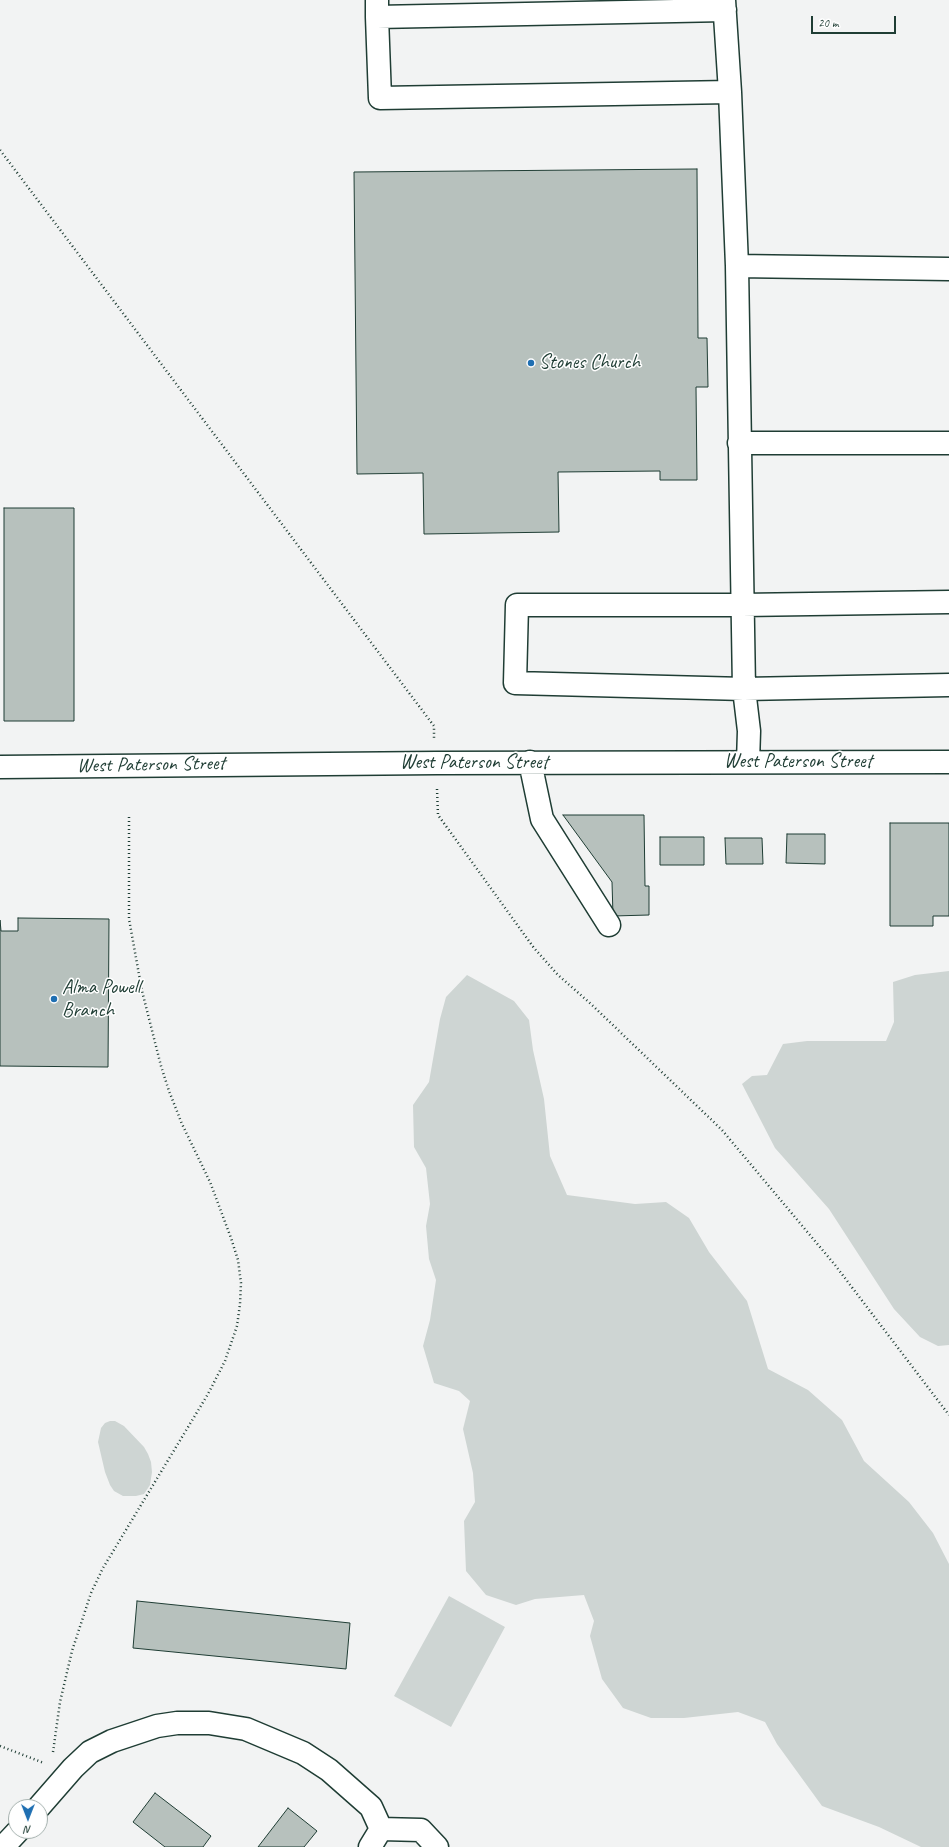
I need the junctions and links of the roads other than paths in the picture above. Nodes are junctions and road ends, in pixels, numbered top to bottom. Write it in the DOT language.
graph roads {
  1 [pos="724,5"];
  2 [pos="377,9"];
  3 [pos="730,92"];
  4 [pos="737,266"];
  5 [pos="949,270"];
  6 [pos="739,443"];
  7 [pos="949,443"];
  8 [pos="949,602"];
  9 [pos="742,605"];
  10 [pos="949,686"];
  11 [pos="744,689"];
  12 [pos="530,762"];
  13 [pos="748,762"];
  14 [pos="949,762"];
  15 [pos="4,772"];
  16 [pos="609,925"];
  17 [pos="46,1799"];
  18 [pos="381,1829"];
  19 [pos="11,1839"];
  20 [pos="4,1847"];
  21 [pos="370,1847"];
  22 [pos="437,1847"];
  1 -- 2 [label="street"];
  1 -- 3 [label="street"];
  2 -- 3 [label="street"];
  3 -- 4 [label="street"];
  4 -- 5 [label="street"];
  4 -- 6 [label="street"];
  6 -- 7 [label="street"];
  6 -- 9 [label="street"];
  8 -- 9 [label="street"];
  9 -- 11 [label="street"];
  9 -- 11 [label="street"];
  10 -- 11 [label="street"];
  11 -- 13 [label="street"];
  12 -- 13 [label="street, West Paterson Street"];
  12 -- 15 [label="street, West Paterson Street"];
  12 -- 16 [label="street"];
  13 -- 14 [label="street, West Paterson Street"];
  17 -- 18 [label="street"];
  18 -- 21 [label="street"];
  18 -- 22 [label="street"];
  19 -- 20 [label="street"];
}
